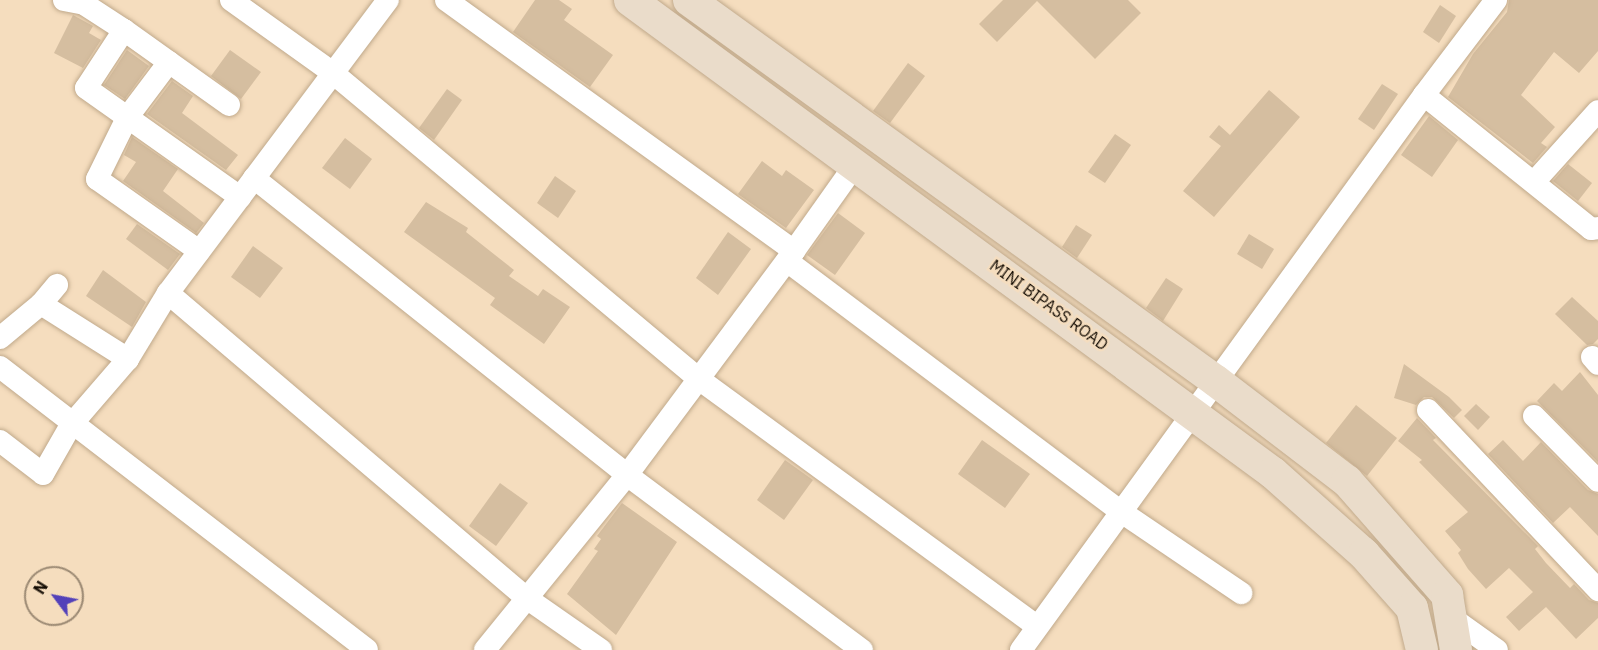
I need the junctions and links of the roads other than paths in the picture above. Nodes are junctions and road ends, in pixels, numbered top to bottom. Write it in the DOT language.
graph roads {
  1 [pos="64,0"];
  2 [pos="231,0"];
  3 [pos="388,0"];
  4 [pos="447,0"];
  5 [pos="630,0"];
  6 [pos="689,0"];
  7 [pos="1496,0"];
  8 [pos="124,30"];
  9 [pos="169,62"];
  10 [pos="333,73"];
  11 [pos="1424,95"];
  12 [pos="229,105"];
  13 [pos="1598,111"];
  14 [pos="127,118"];
  15 [pos="855,165"];
  16 [pos="254,178"];
  17 [pos="1535,181"];
  18 [pos="240,197"];
  19 [pos="1598,228"];
  20 [pos="199,251"];
  21 [pos="790,256"];
  22 [pos="57,285"];
  23 [pos="168,293"];
  24 [pos="41,304"];
  25 [pos="0,338"];
  26 [pos="128,359"];
  27 [pos="0,367"];
  28 [pos="699,380"];
  29 [pos="1216,381"];
  30 [pos="1428,410"];
  31 [pos="1195,411"];
  32 [pos="1534,416"];
  33 [pos="71,425"];
  34 [pos="0,441"];
  35 [pos="627,475"];
  36 [pos="1598,481"];
  37 [pos="1123,513"];
  38 [pos="1598,590"];
  39 [pos="1241,593"];
  40 [pos="528,599"];
  41 [pos="1452,618"];
  42 [pos="1037,626"];
  43 [pos="367,650"];
  44 [pos="485,650"];
  45 [pos="601,650"];
  46 [pos="862,650"];
  47 [pos="1021,650"];
  48 [pos="1422,650"];
  49 [pos="1456,650"];
  50 [pos="1497,650"];
  1 -- 8 [label="street"];
  2 -- 10 [label="street"];
  3 -- 10 [label="street"];
  4 -- 21 [label="street"];
  5 -- 15 [label="street, MINI BIPASS ROAD"];
  6 -- 29 [label="street"];
  7 -- 11 [label="street"];
  8 -- 9 [label="street"];
  8 -- 14 [label="street"];
  9 -- 12 [label="street"];
  9 -- 14 [label="street"];
  10 -- 16 [label="street"];
  10 -- 28 [label="street"];
  11 -- 17 [label="street"];
  11 -- 29 [label="street"];
  13 -- 17 [label="street"];
  14 -- 18 [label="street"];
  14 -- 20 [label="street"];
  15 -- 21 [label="street"];
  15 -- 31 [label="street, MINI BIPASS ROAD"];
  16 -- 18 [label="street"];
  16 -- 35 [label="street"];
  17 -- 19 [label="street"];
  18 -- 20 [label="street"];
  20 -- 23 [label="street"];
  21 -- 28 [label="street"];
  21 -- 37 [label="street"];
  22 -- 24 [label="street"];
  23 -- 26 [label="street"];
  23 -- 40 [label="street"];
  24 -- 25 [label="street"];
  24 -- 26 [label="street"];
  26 -- 33 [label="street"];
  27 -- 33 [label="street"];
  28 -- 35 [label="street"];
  28 -- 42 [label="street"];
  29 -- 31 [label="street"];
  29 -- 41 [label="street"];
  30 -- 38 [label="street"];
  31 -- 37 [label="street"];
  31 -- 48 [label="street, MINI BIPASS ROAD"];
  32 -- 36 [label="street"];
  33 -- 34 [label="street"];
  33 -- 43 [label="street"];
  35 -- 40 [label="street"];
  35 -- 46 [label="street"];
  37 -- 39 [label="street"];
  37 -- 42 [label="street"];
  40 -- 44 [label="street"];
  40 -- 45 [label="street"];
  41 -- 49 [label="street"];
  41 -- 50 [label="street"];
  42 -- 47 [label="street"];
}
